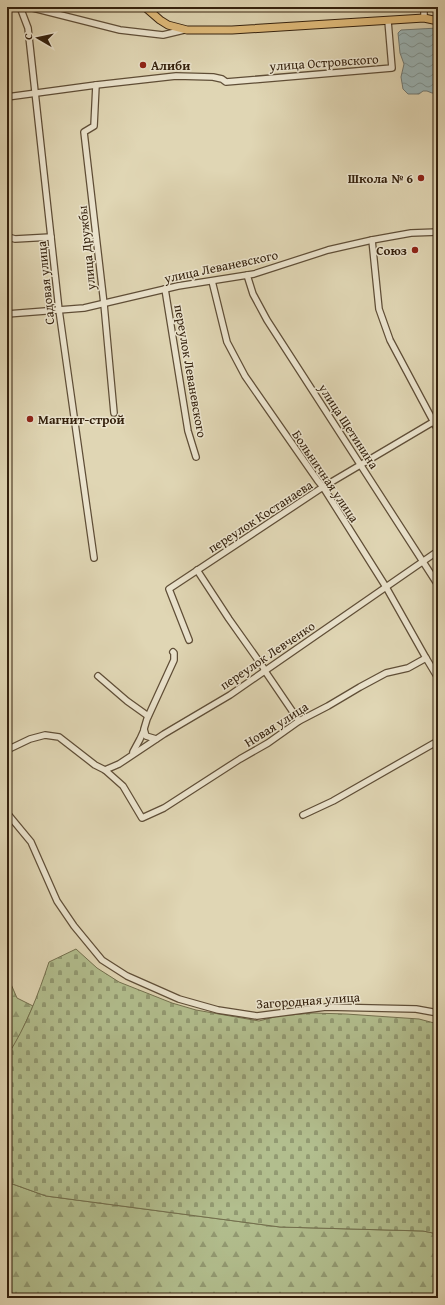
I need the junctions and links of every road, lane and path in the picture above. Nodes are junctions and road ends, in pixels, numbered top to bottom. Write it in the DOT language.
graph roads {
  1 [pos="20,7"];
  2 [pos="30,7"];
  3 [pos="145,7"];
  4 [pos="424,7"];
  5 [pos="424,18"];
  6 [pos="438,21"];
  7 [pos="388,22"];
  8 [pos="187,30"];
  9 [pos="96,85"];
  10 [pos="35,94"];
  11 [pos="7,97"];
  12 [pos="438,232"];
  13 [pos="7,234"];
  14 [pos="51,237"];
  15 [pos="372,240"];
  16 [pos="247,275"];
  17 [pos="212,280"];
  18 [pos="165,289"];
  19 [pos="104,304"];
  20 [pos="59,310"];
  21 [pos="7,314"];
  22 [pos="114,413"];
  23 [pos="436,421"];
  24 [pos="438,430"];
  25 [pos="196,457"];
  26 [pos="361,464"];
  27 [pos="323,487"];
  28 [pos="438,551"];
  29 [pos="94,558"];
  30 [pos="422,561"];
  31 [pos="197,570"];
  32 [pos="438,585"];
  33 [pos="386,587"];
  34 [pos="189,640"];
  35 [pos="173,652"];
  36 [pos="426,658"];
  37 [pos="265,671"];
  38 [pos="98,676"];
  39 [pos="438,678"];
  40 [pos="148,716"];
  41 [pos="299,721"];
  42 [pos="144,729"];
  43 [pos="156,739"];
  44 [pos="438,741"];
  45 [pos="7,750"];
  46 [pos="130,756"];
  47 [pos="105,770"];
  48 [pos="7,813"];
  49 [pos="303,816"];
  50 [pos="438,1013"];
  1 -- 10 [label="street, Садовая улица"];
  2 -- 8 [label="street"];
  3 -- 8 [label="main road"];
  4 -- 5 [label="street"];
  5 -- 6 [label="main road"];
  5 -- 7 [label="main road"];
  7 -- 8 [label="main road"];
  7 -- 9 [label="street, улица Островского"];
  9 -- 10 [label="street"];
  9 -- 19 [label="street, улица Дружбы"];
  10 -- 11 [label="street"];
  10 -- 14 [label="street, Садовая улица"];
  12 -- 15 [label="street, улица Леваневского"];
  13 -- 14 [label="street"];
  14 -- 20 [label="street, Садовая улица"];
  15 -- 16 [label="street, улица Леваневского"];
  15 -- 23 [label="street"];
  16 -- 17 [label="street, улица Леваневского"];
  16 -- 26 [label="street, улица Щетинина"];
  17 -- 18 [label="street, улица Леваневского"];
  17 -- 27 [label="street, Больничная улица"];
  18 -- 19 [label="street, улица Леваневского"];
  18 -- 25 [label="street, переулок Леваневского"];
  19 -- 20 [label="street, улица Леваневского"];
  19 -- 22 [label="street, улица Дружбы"];
  20 -- 21 [label="street, улица Леваневского"];
  20 -- 29 [label="street, Садовая улица"];
  23 -- 24 [label="street"];
  23 -- 26 [label="street, переулок Костанаева"];
  26 -- 27 [label="street, переулок Костанаева"];
  26 -- 30 [label="street, улица Щетинина"];
  27 -- 31 [label="street, переулок Костанаева"];
  27 -- 33 [label="street, Больничная улица"];
  28 -- 30 [label="street, переулок Левченко"];
  30 -- 32 [label="street, улица Щетинина"];
  30 -- 33 [label="street, переулок Левченко"];
  31 -- 34 [label="street, переулок Костанаева"];
  31 -- 37 [label="street"];
  33 -- 36 [label="street, Больничная улица"];
  33 -- 37 [label="street, переулок Левченко"];
  35 -- 40 [label="street"];
  36 -- 39 [label="street, Больничная улица"];
  36 -- 41 [label="street, Новая улица"];
  37 -- 41 [label="street"];
  37 -- 43 [label="street, переулок Левченко"];
  38 -- 40 [label="street"];
  40 -- 42 [label="street"];
  41 -- 47 [label="street, Новая улица"];
  42 -- 43 [label="street"];
  42 -- 46 [label="street"];
  43 -- 46 [label="street, переулок Левченко"];
  44 -- 49 [label="street"];
  45 -- 47 [label="street"];
  46 -- 47 [label="street, переулок Левченко"];
  48 -- 50 [label="street, Загородная улица"];
}
